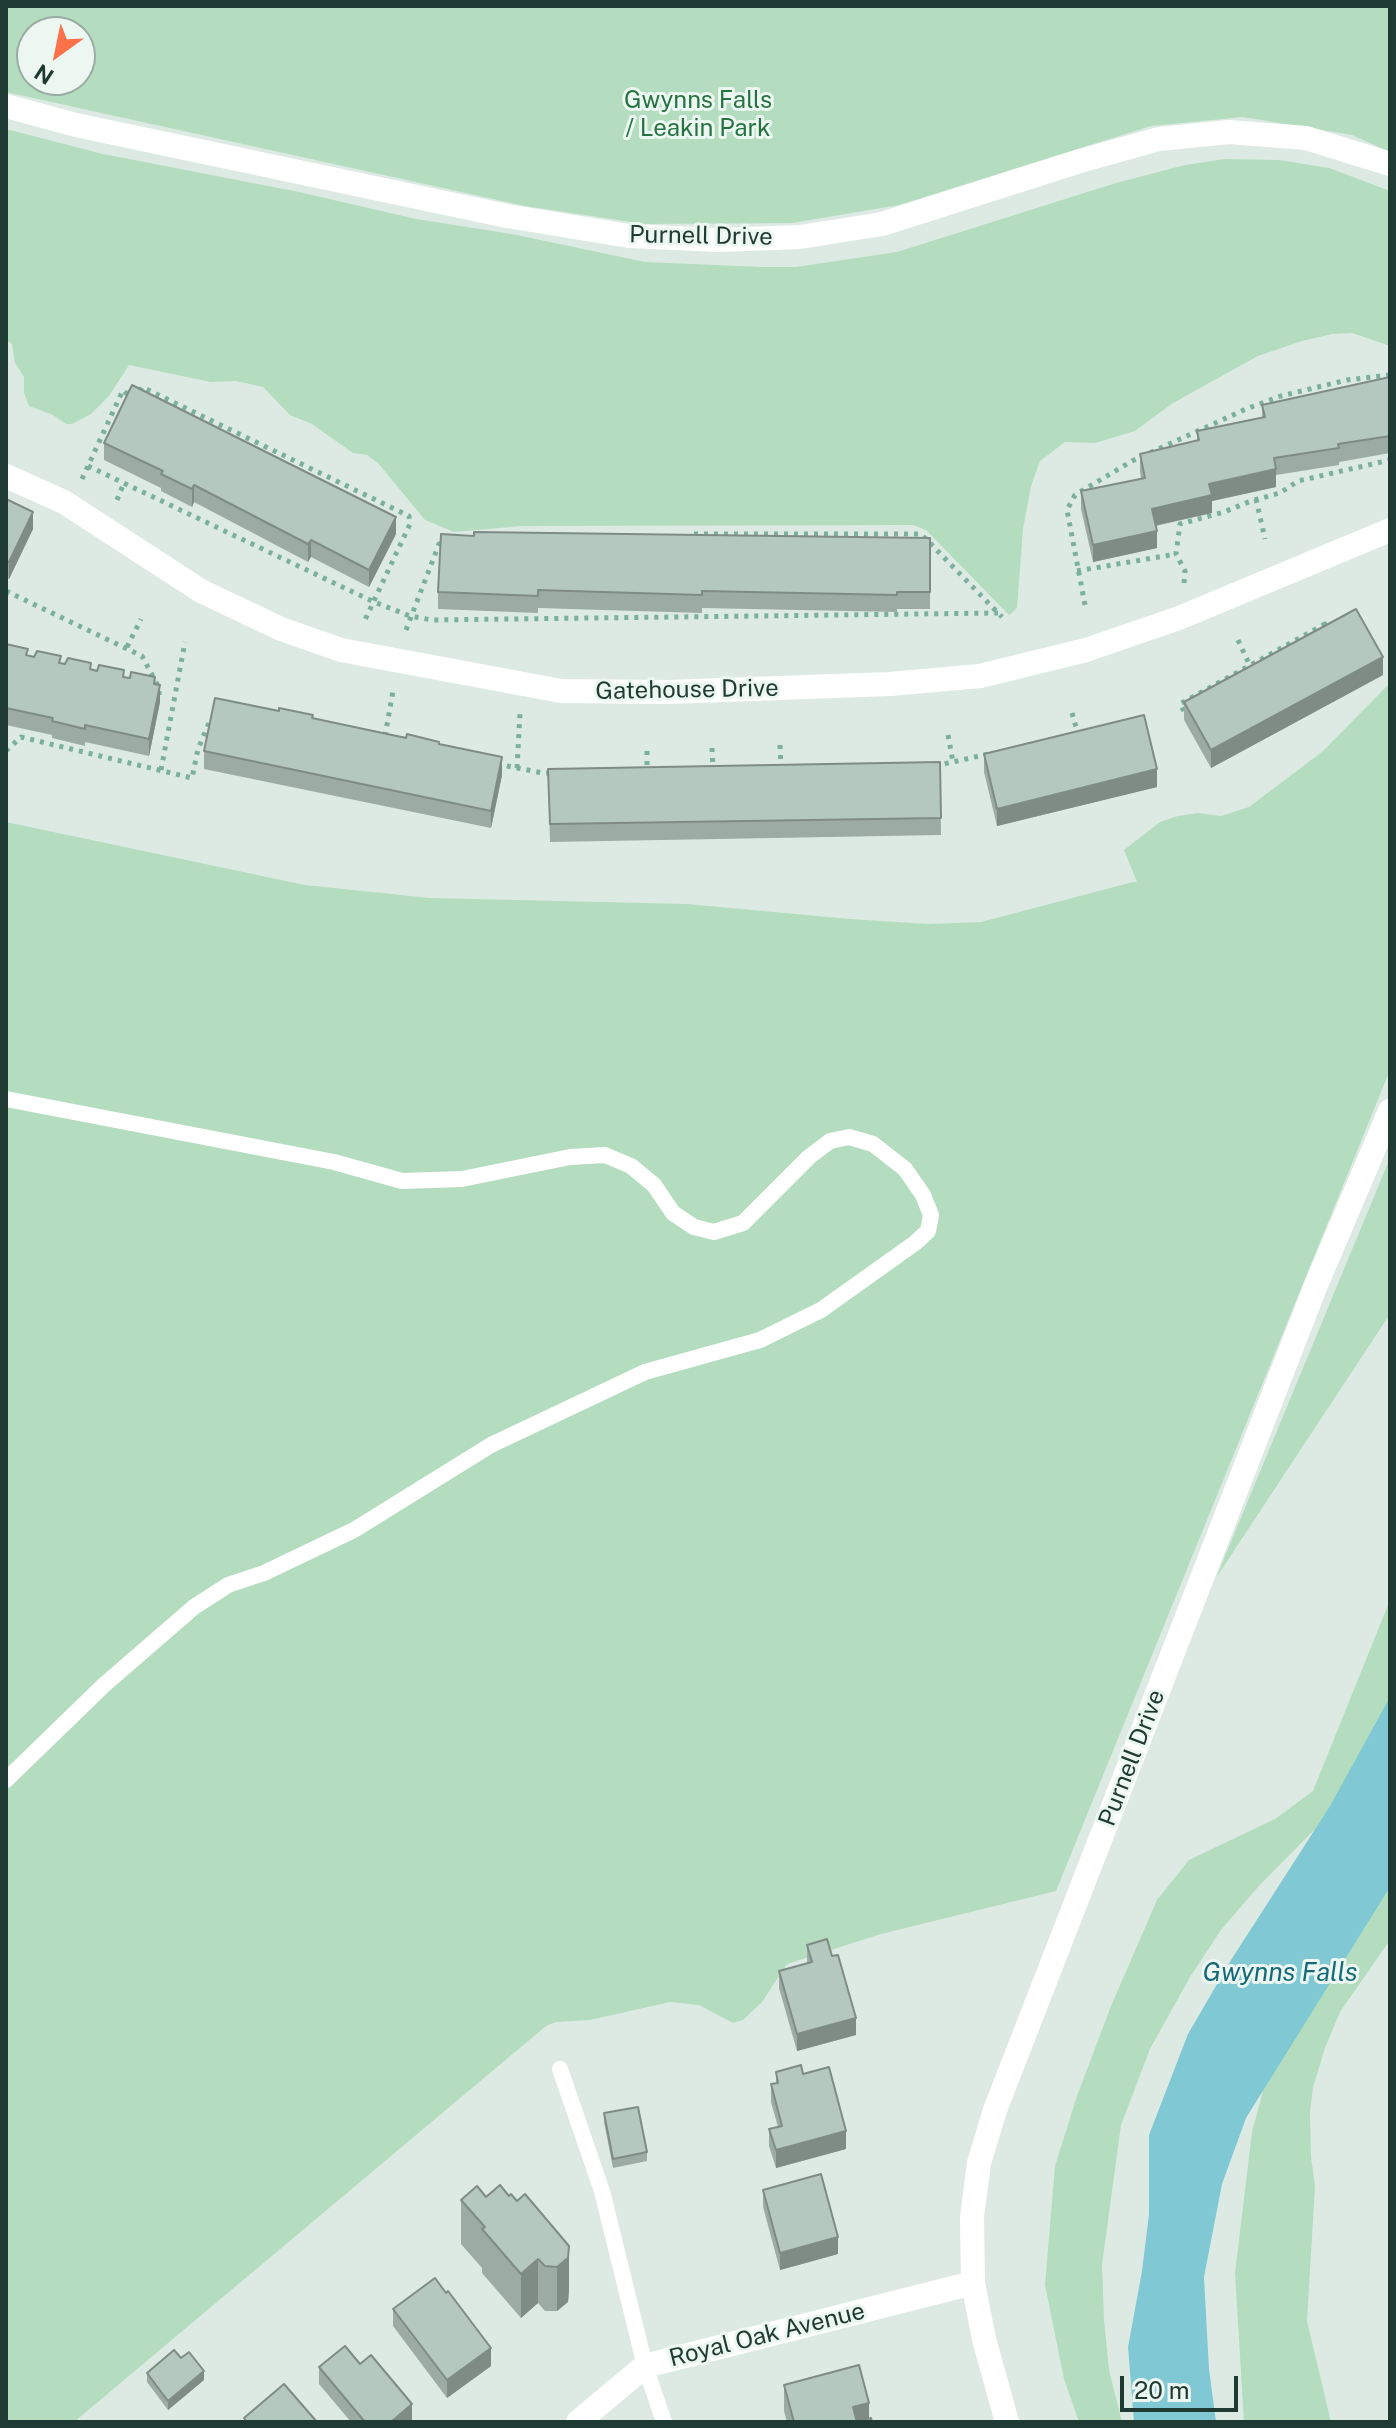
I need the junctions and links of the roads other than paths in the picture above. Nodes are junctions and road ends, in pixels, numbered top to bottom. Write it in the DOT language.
graph roads {
  1 [pos="6,106"];
  2 [pos="1390,164"];
  3 [pos="6,476"];
  4 [pos="1390,530"];
  5 [pos="6,1099"];
  6 [pos="1390,1111"];
  7 [pos="6,1780"];
  8 [pos="560,2069"];
  9 [pos="973,2283"];
  10 [pos="645,2366"];
  11 [pos="578,2422"];
  12 [pos="664,2422"];
  13 [pos="1007,2422"];
  1 -- 2 [label="street, Purnell Drive"];
  3 -- 4 [label="street, Gatehouse Drive"];
  5 -- 7 [label="lane"];
  6 -- 9 [label="street, Purnell Drive"];
  8 -- 10 [label="lane"];
  9 -- 10 [label="street, Royal Oak Avenue"];
  9 -- 13 [label="street, Purnell Drive"];
  10 -- 11 [label="street, Royal Oak Avenue"];
  10 -- 12 [label="lane"];
}
